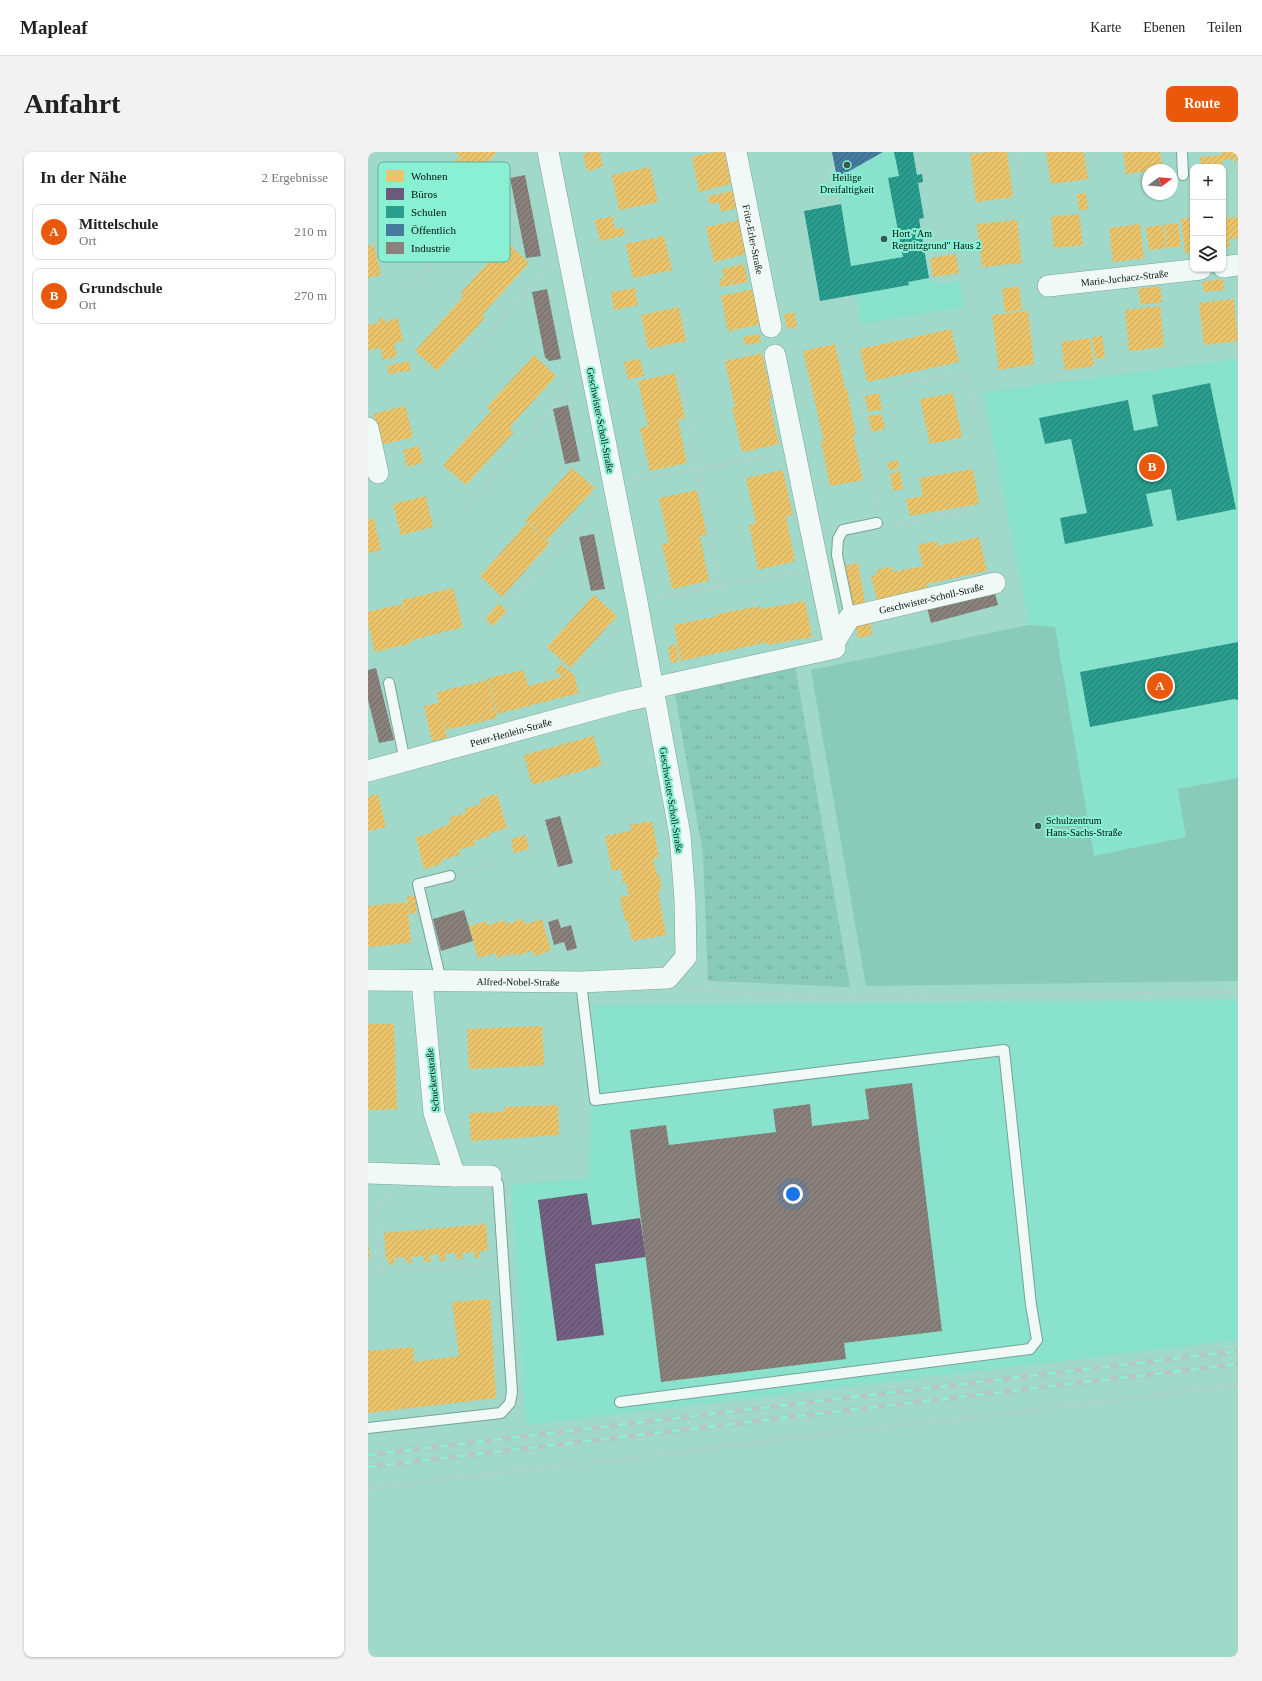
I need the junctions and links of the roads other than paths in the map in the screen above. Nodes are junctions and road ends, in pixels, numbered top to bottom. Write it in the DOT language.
graph roads {
  1 [pos="548,152"];
  2 [pos="736,152"];
  3 [pos="1182,152"];
  4 [pos="1183,175"];
  5 [pos="1238,265"];
  6 [pos="1226,266"];
  7 [pos="1190,270"];
  8 [pos="1048,286"];
  9 [pos="771,327"];
  10 [pos="774,355"];
  11 [pos="368,428"];
  12 [pos="378,473"];
  13 [pos="877,523"];
  14 [pos="996,583"];
  15 [pos="850,617"];
  16 [pos="834,643"];
  17 [pos="389,683"];
  18 [pos="653,691"];
  19 [pos="405,762"];
  20 [pos="368,772"];
  21 [pos="450,876"];
  22 [pos="668,978"];
  23 [pos="368,980"];
  24 [pos="432,981"];
  25 [pos="581,982"];
  26 [pos="368,1174"];
  27 [pos="454,1176"];
  28 [pos="491,1176"];
  29 [pos="620,1402"];
  30 [pos="368,1428"];
  1 -- 18 [label="street, Geschwister-Scholl-Straße"];
  2 -- 9 [label="street, Fritz-Erler-Straße"];
  3 -- 4 [label="lane"];
  5 -- 6 [label="street"];
  7 -- 8 [label="street, Marie-Juchacz-Straße"];
  10 -- 16 [label="street"];
  11 -- 12 [label="street"];
  13 -- 15 [label="lane"];
  14 -- 15 [label="street, Geschwister-Scholl-Straße"];
  15 -- 16 [label="street"];
  16 -- 18 [label="street"];
  17 -- 19 [label="lane"];
  18 -- 19 [label="street, Peter-Henlein-Straße"];
  18 -- 22 [label="street, Geschwister-Scholl-Straße"];
  19 -- 20 [label="street, Peter-Henlein-Straße"];
  21 -- 24 [label="lane"];
  22 -- 25 [label="street, Alfred-Nobel-Straße"];
  23 -- 24 [label="street, Alfred-Nobel-Straße"];
  24 -- 25 [label="street, Alfred-Nobel-Straße"];
  24 -- 27 [label="street, Schuckertstraße"];
  25 -- 29 [label="lane"];
  26 -- 27 [label="street"];
  27 -- 28 [label="street"];
  28 -- 30 [label="lane"];
}
